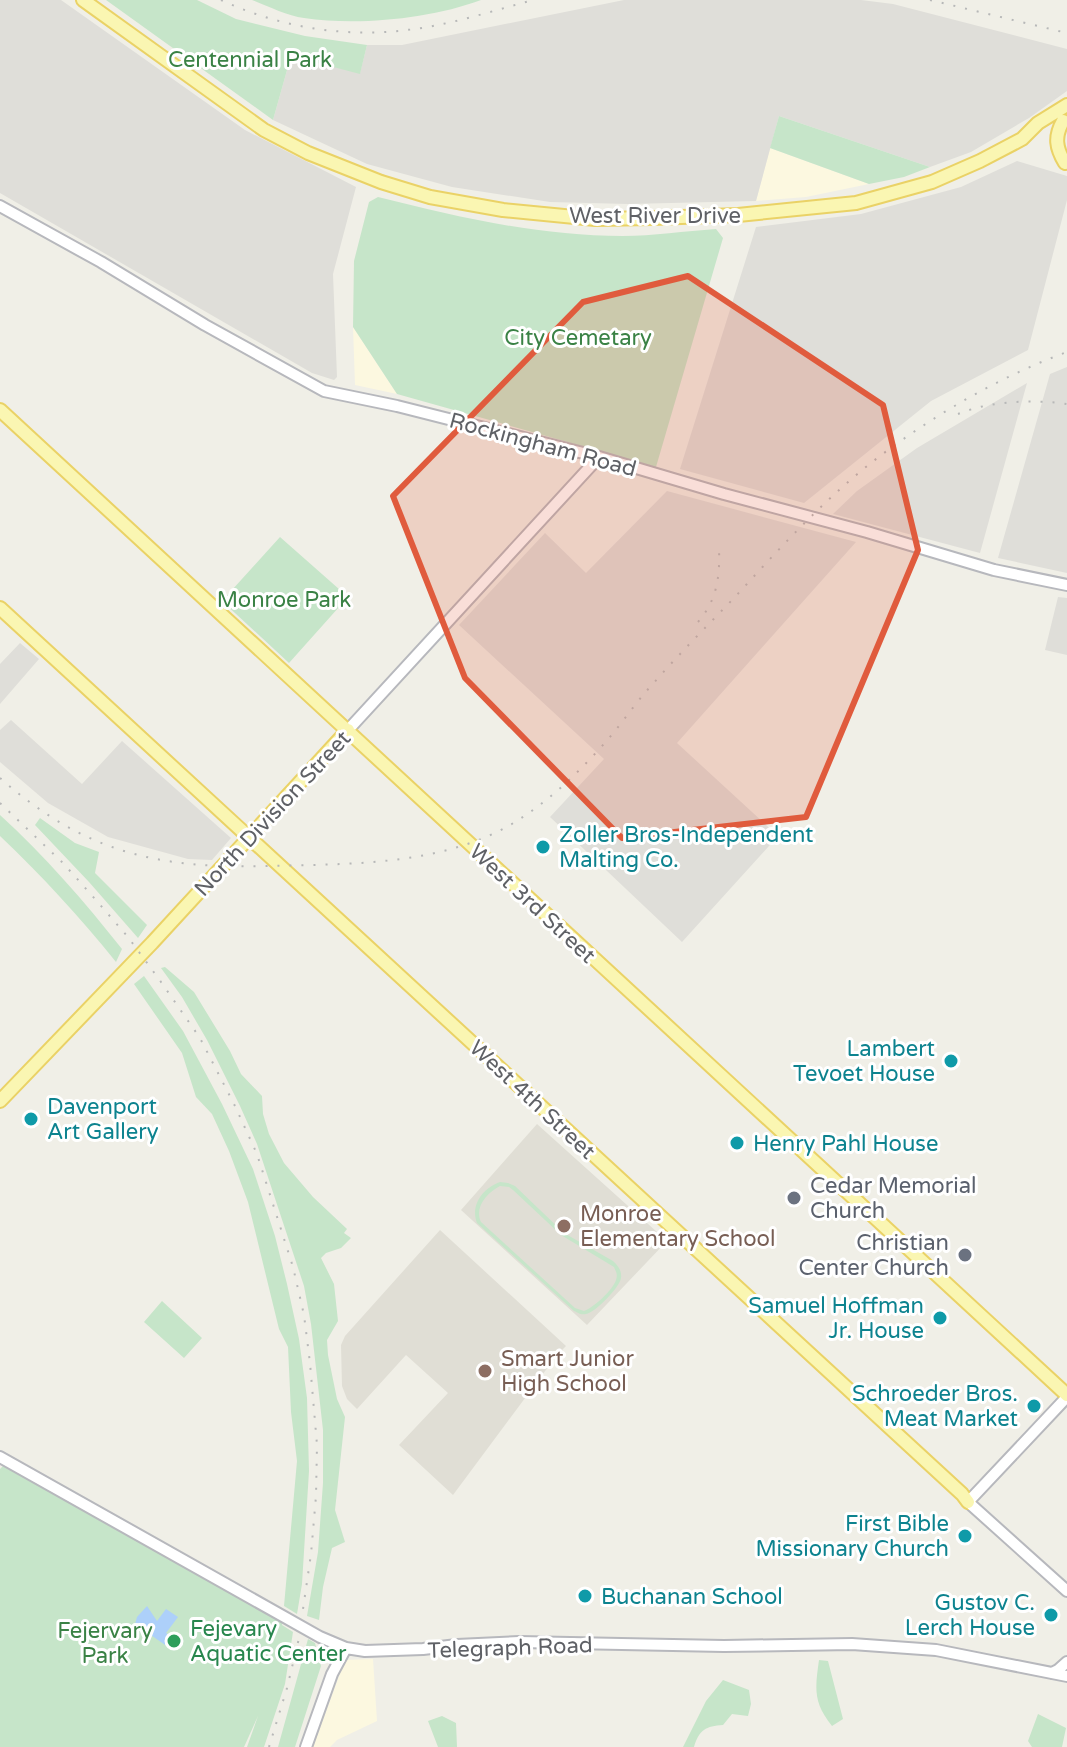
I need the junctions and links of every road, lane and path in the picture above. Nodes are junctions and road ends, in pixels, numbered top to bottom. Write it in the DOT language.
graph roads {
  1 [pos="83,0"];
  2 [pos="1067,105"];
  3 [pos="1065,120"];
  4 [pos="1029,134"];
  5 [pos="1065,163"];
  6 [pos="0,206"];
  7 [pos="0,410"];
  8 [pos="599,457"];
  9 [pos="1067,585"];
  10 [pos="0,608"];
  11 [pos="348,730"];
  12 [pos="249,837"];
  13 [pos="0,1101"];
  14 [pos="1067,1396"];
  15 [pos="0,1457"];
  16 [pos="968,1502"];
  17 [pos="1067,1591"];
  18 [pos="346,1648"];
  19 [pos="1067,1662"];
  20 [pos="1052,1673"];
  21 [pos="1067,1676"];
  22 [pos="306,1747"];
  1 -- 4 [label="main road, West River Drive"];
  2 -- 4 [label="main road, West River Drive"];
  3 -- 4 [label="main road, West River Drive"];
  3 -- 5 [label="main road"];
  6 -- 8 [label="street, Rockingham Road"];
  7 -- 11 [label="main road, West 3rd Street"];
  8 -- 9 [label="street, Rockingham Road"];
  8 -- 11 [label="street, North Division Street"];
  10 -- 12 [label="main road, West 4th Street"];
  11 -- 12 [label="main road, North Division Street"];
  11 -- 14 [label="main road, West 3rd Street"];
  12 -- 13 [label="main road, North Division Street"];
  12 -- 16 [label="main road, West 4th Street"];
  14 -- 16 [label="street"];
  15 -- 18 [label="street, Telegraph Road"];
  16 -- 17 [label="street, West 4th Street"];
  18 -- 20 [label="street, Telegraph Road"];
  18 -- 22 [label="street"];
  19 -- 20 [label="street"];
  20 -- 21 [label="street, Telegraph Road"];
}
